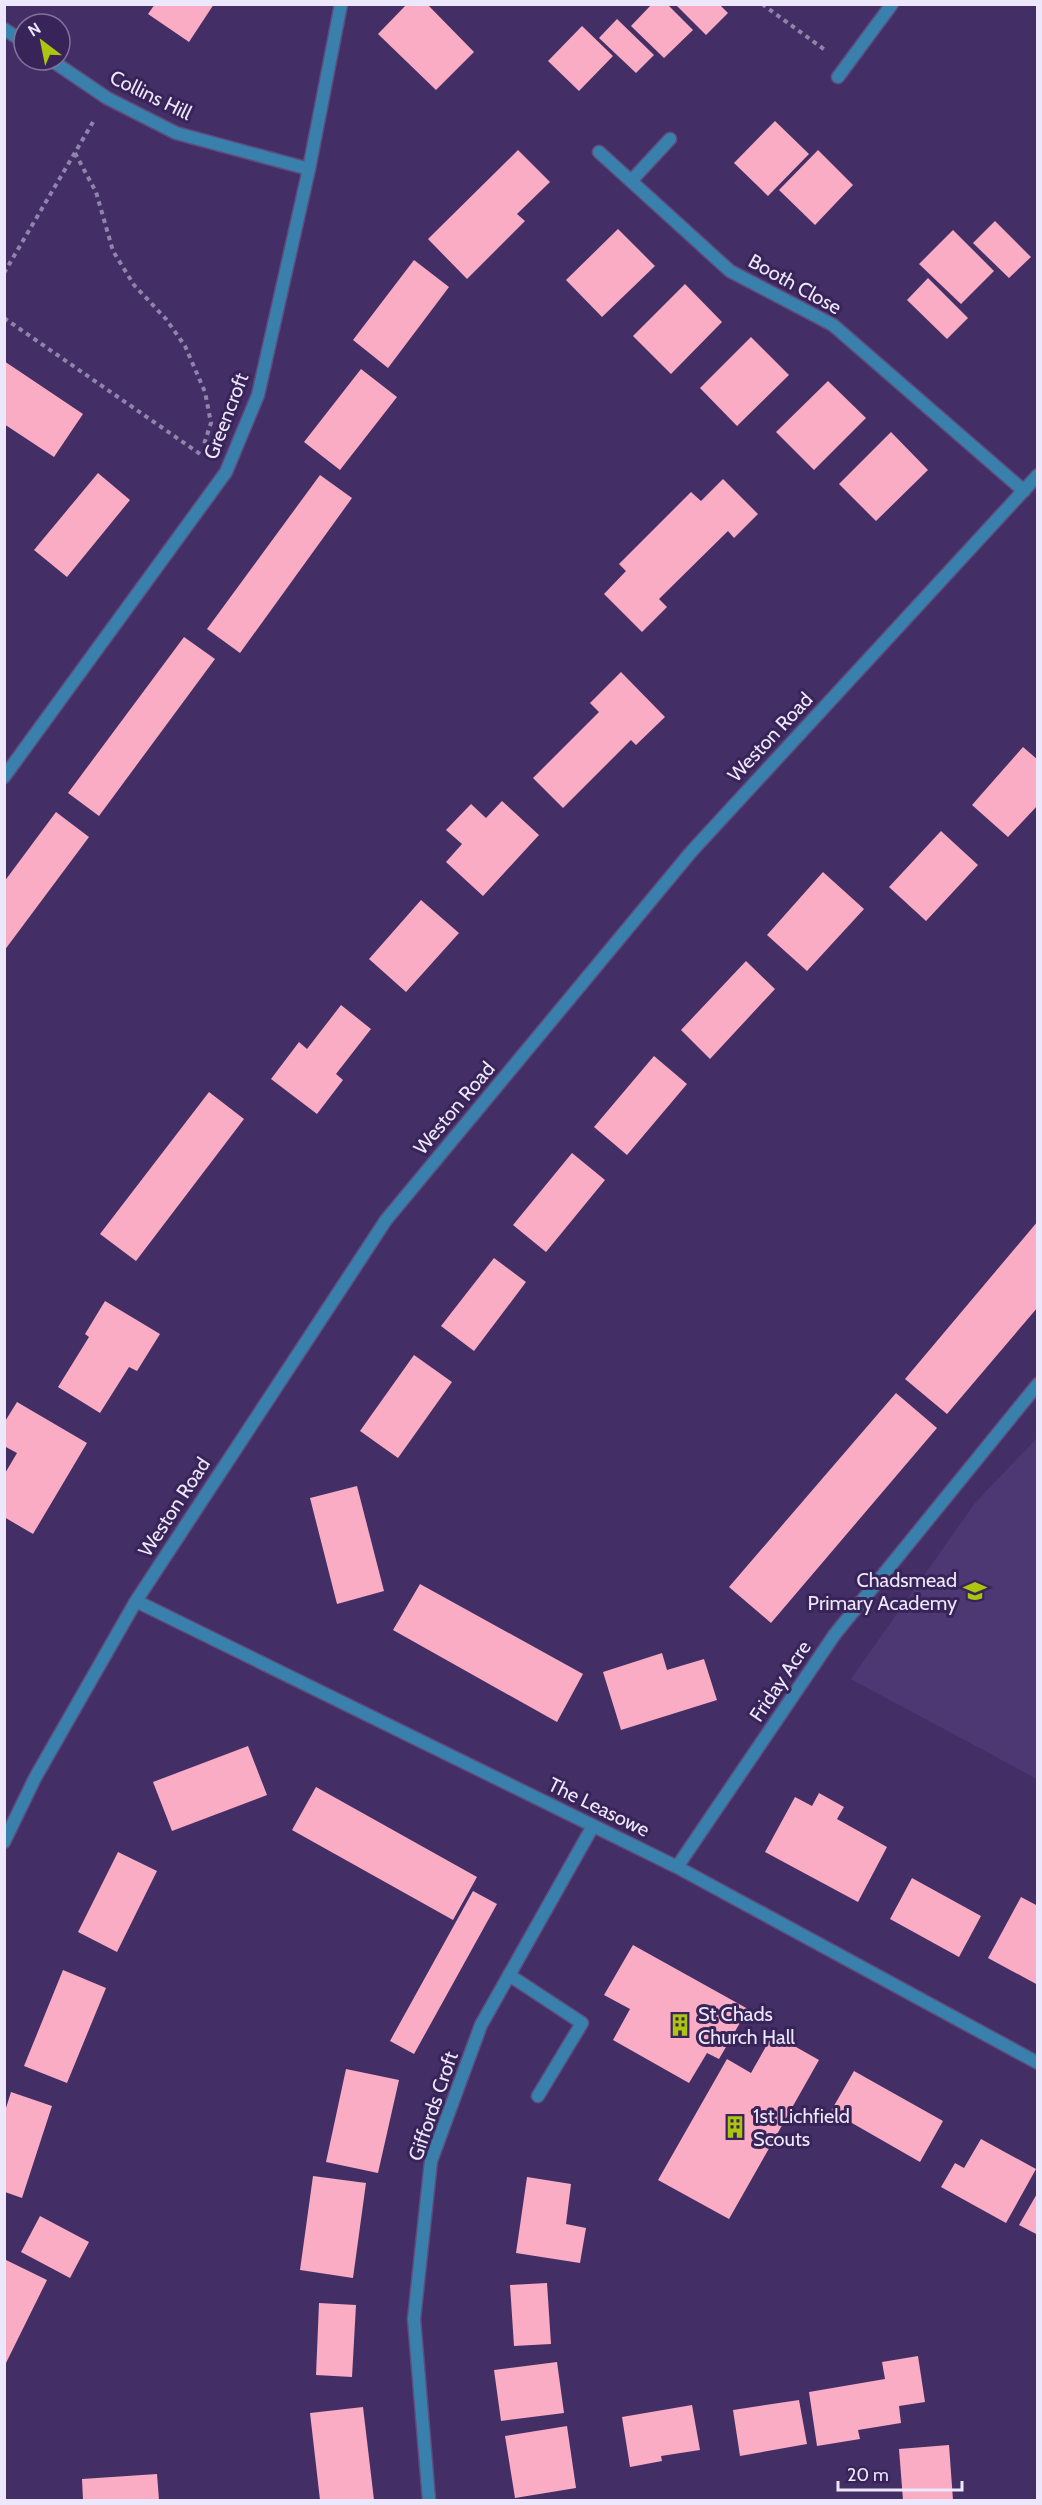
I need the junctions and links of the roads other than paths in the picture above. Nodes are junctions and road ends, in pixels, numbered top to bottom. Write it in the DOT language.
graph roads {
  1 [pos="341,4"];
  2 [pos="892,4"];
  3 [pos="69,72"];
  4 [pos="838,77"];
  5 [pos="670,139"];
  6 [pos="599,152"];
  7 [pos="309,169"];
  8 [pos="631,181"];
  9 [pos="1038,475"];
  10 [pos="1023,491"];
  11 [pos="5,774"];
  12 [pos="1038,1384"];
  13 [pos="136,1601"];
  14 [pos="593,1826"];
  15 [pos="4,1842"];
  16 [pos="677,1867"];
  17 [pos="509,1975"];
  18 [pos="1038,2063"];
  19 [pos="538,2096"];
  20 [pos="429,2500"];
  1 -- 7 [label="street, Greencroft"];
  2 -- 4 [label="street"];
  3 -- 7 [label="street, Collins Hill"];
  5 -- 8 [label="street"];
  6 -- 8 [label="street, Booth Close"];
  7 -- 11 [label="street, Greencroft"];
  8 -- 10 [label="street, Booth Close"];
  9 -- 10 [label="street, Weston Road"];
  10 -- 13 [label="street, Weston Road"];
  12 -- 16 [label="street, Friday Acre"];
  13 -- 14 [label="street, The Leasowe"];
  13 -- 15 [label="street, Weston Road"];
  14 -- 16 [label="street, The Leasowe"];
  14 -- 17 [label="street, Giffords Croft"];
  16 -- 18 [label="street, The Leasowe"];
  17 -- 19 [label="street"];
  17 -- 20 [label="street, Giffords Croft"];
}
